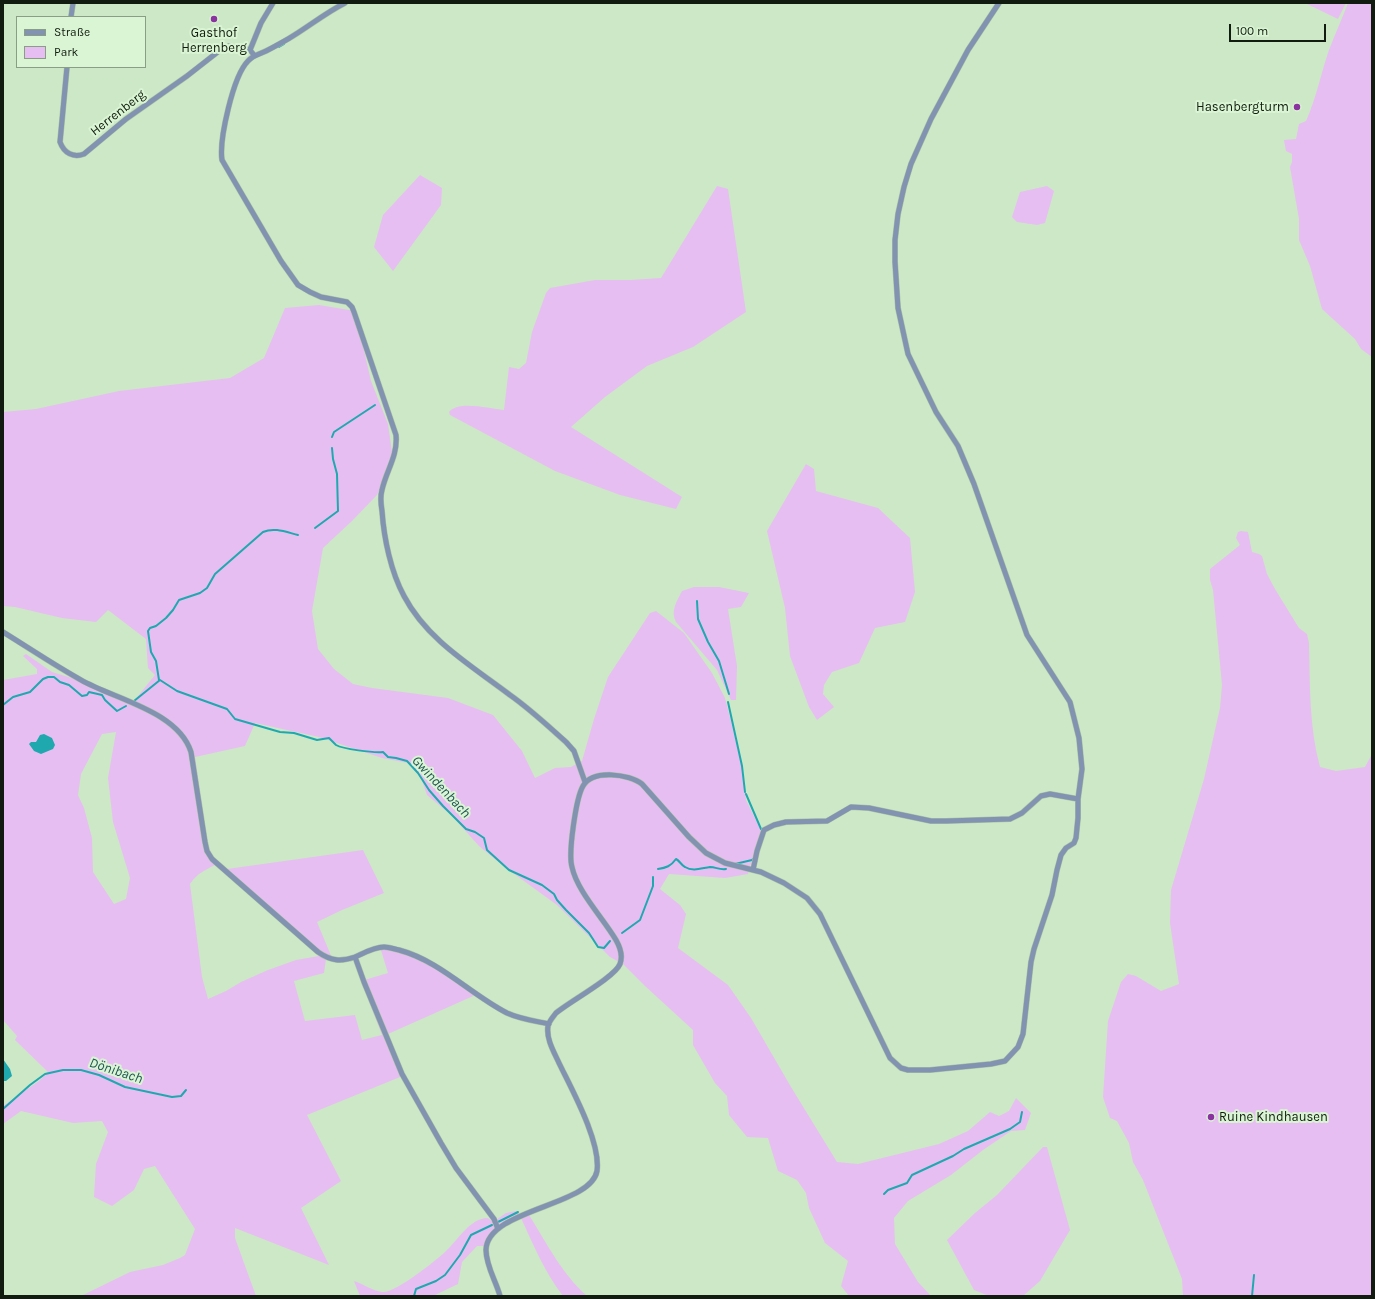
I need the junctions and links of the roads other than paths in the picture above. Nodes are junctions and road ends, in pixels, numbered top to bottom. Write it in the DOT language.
graph roads {
  1 [pos="73,3"];
  2 [pos="273,3"];
  3 [pos="345,3"];
  4 [pos="999,3"];
  5 [pos="72,16"];
  6 [pos="250,50"];
  7 [pos="254,55"];
  8 [pos="67,68"];
  9 [pos="3,632"];
  10 [pos="586,782"];
  11 [pos="1078,799"];
  12 [pos="753,870"];
  13 [pos="355,957"];
  14 [pos="549,1024"];
  15 [pos="498,1229"];
  16 [pos="500,1296"];
  1 -- 5 [label="street"];
  2 -- 6 [label="street"];
  3 -- 7 [label="street"];
  4 -- 11 [label="street"];
  6 -- 7 [label="street"];
  6 -- 8 [label="street, Herrenberg"];
  7 -- 10 [label="street"];
  9 -- 13 [label="street"];
  10 -- 12 [label="street"];
  10 -- 14 [label="street"];
  11 -- 12 [label="street"];
  11 -- 12 [label="street"];
  13 -- 14 [label="street"];
  13 -- 15 [label="street"];
  14 -- 15 [label="street"];
  15 -- 16 [label="street"];
}
